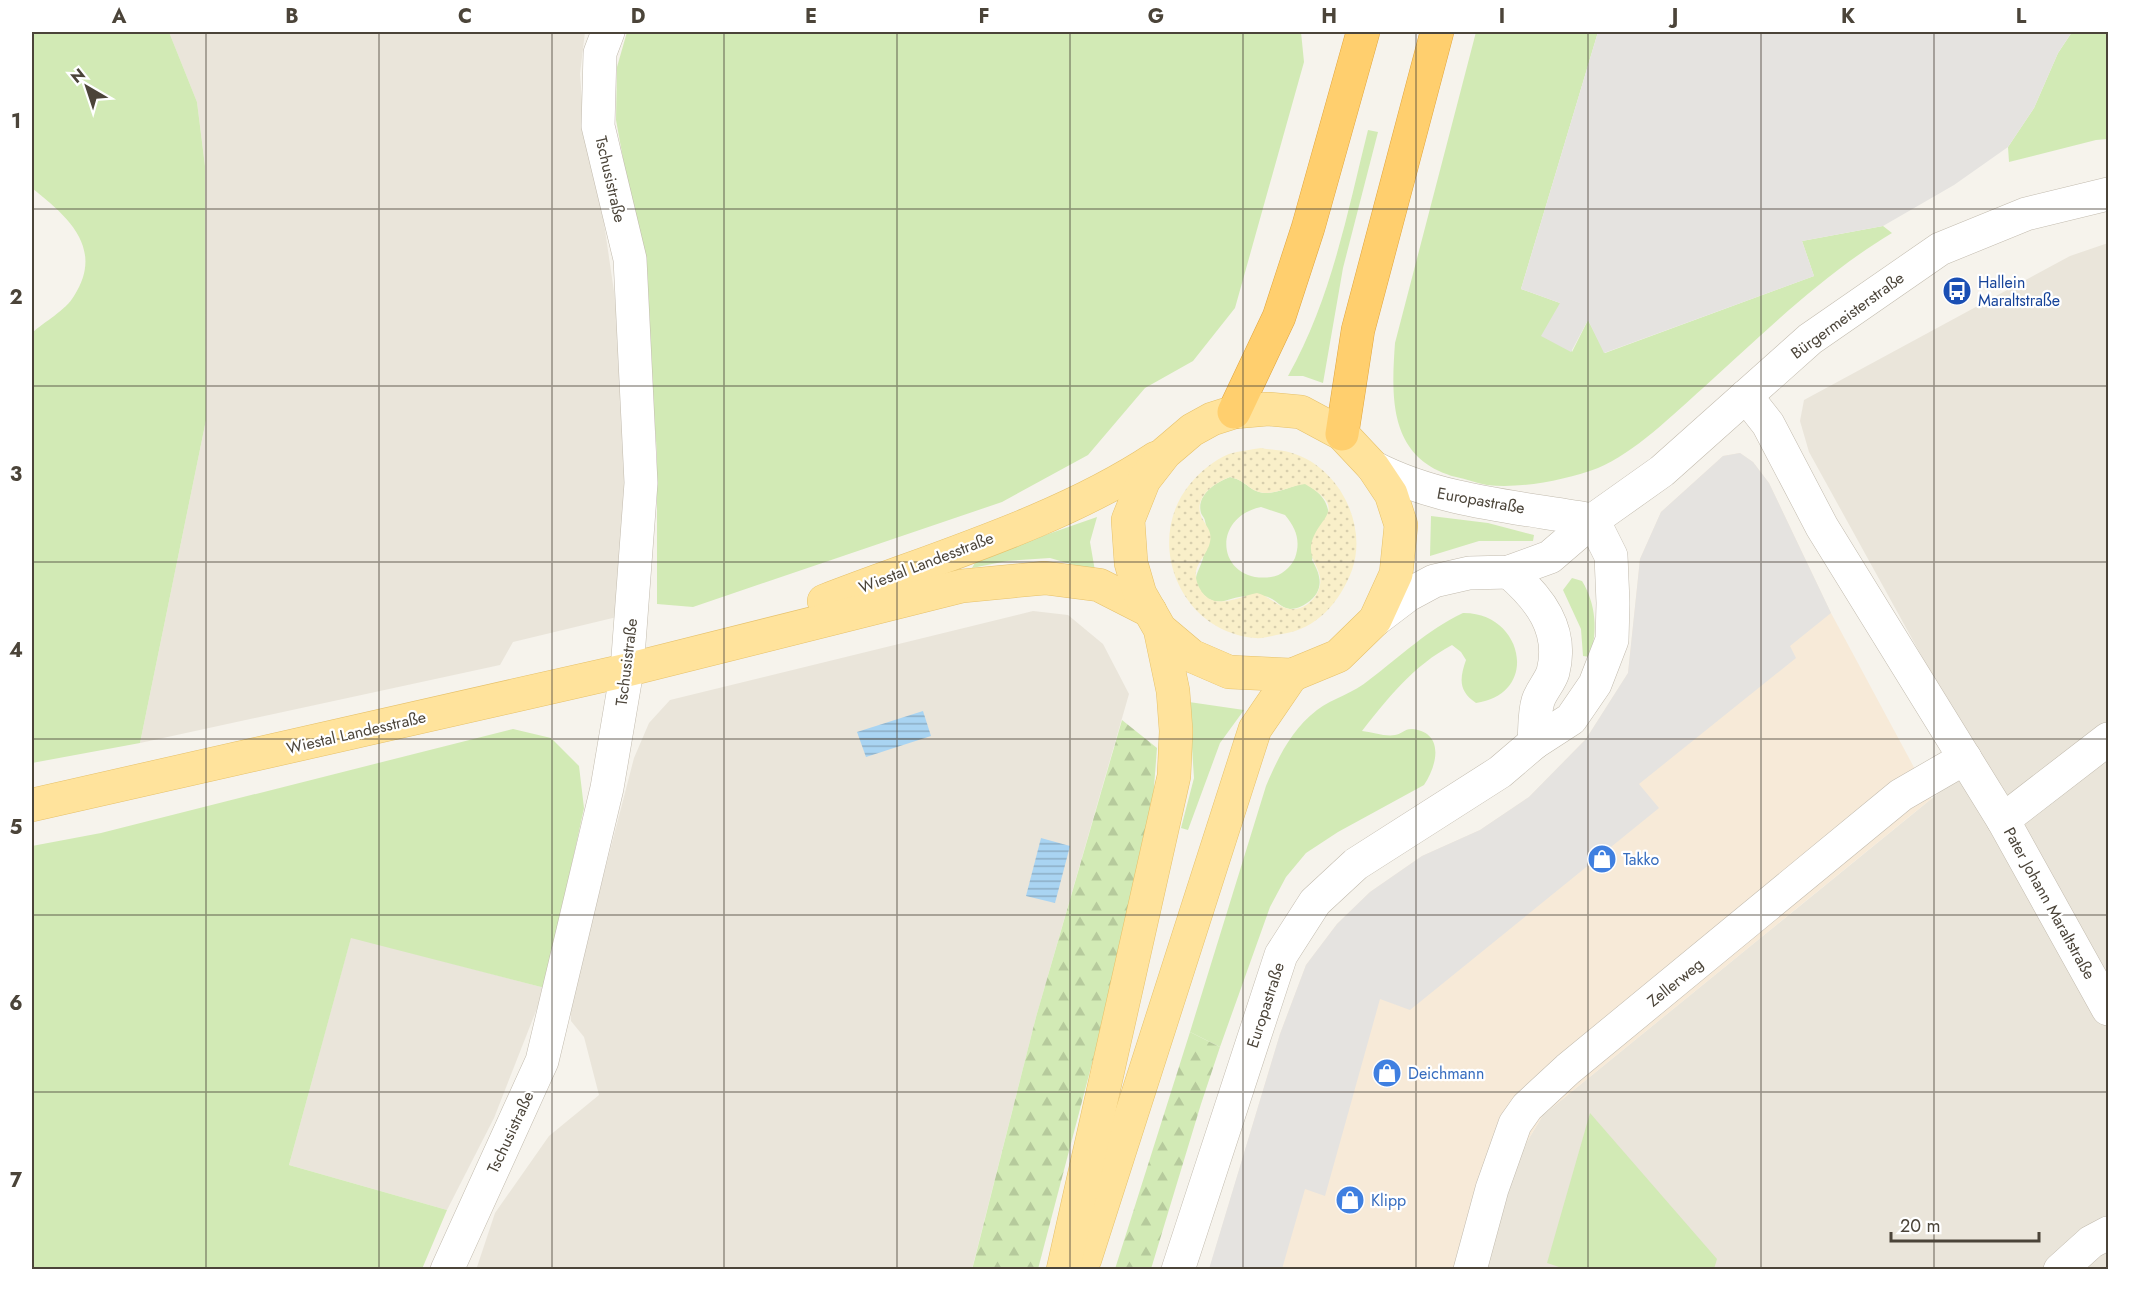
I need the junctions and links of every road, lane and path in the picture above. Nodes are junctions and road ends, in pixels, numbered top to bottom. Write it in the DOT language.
graph roads {
  1 [pos="608,32"];
  2 [pos="1363,32"];
  3 [pos="1437,32"];
  4 [pos="2109,194"];
  5 [pos="1746,396"];
  6 [pos="1234,412"];
  7 [pos="1342,434"];
  8 [pos="1165,453"];
  9 [pos="1373,467"];
  10 [pos="1593,520"];
  11 [pos="1509,572"];
  12 [pos="1155,620"];
  13 [pos="1375,620"];
  14 [pos="679,656"];
  15 [pos="627,670"];
  16 [pos="1292,675"];
  17 [pos="2109,739"];
  18 [pos="1534,743"];
  19 [pos="1965,759"];
  20 [pos="32,805"];
  21 [pos="2003,820"];
  22 [pos="2109,1009"];
  23 [pos="2109,1233"];
  24 [pos="447,1269"];
  25 [pos="1063,1269"];
  26 [pos="1082,1269"];
  27 [pos="1178,1269"];
  28 [pos="1470,1269"];
  29 [pos="2060,1269"];
  1 -- 15 [label="street, Tschusistraße"];
  2 -- 6 [label="highway"];
  3 -- 7 [label="highway"];
  4 -- 5 [label="street, Bürgermeisterstraße"];
  5 -- 10 [label="street, Bürgermeisterstraße"];
  5 -- 19 [label="street"];
  6 -- 7 [label="main road, Europastraße"];
  6 -- 8 [label="main road, Europastraße"];
  7 -- 9 [label="main road, Europastraße"];
  8 -- 12 [label="main road, Europastraße"];
  8 -- 14 [label="main road, Wiestal Landesstraße"];
  9 -- 10 [label="street, Europastraße"];
  9 -- 13 [label="main road, Europastraße"];
  10 -- 11 [label="street, Europastraße"];
  10 -- 18 [label="street, Europastraße"];
  11 -- 13 [label="street, Europastraße"];
  11 -- 18 [label="street"];
  12 -- 14 [label="main road, Wiestal Landesstraße"];
  12 -- 16 [label="main road, Europastraße"];
  12 -- 25 [label="main road, Europastraße"];
  13 -- 16 [label="main road, Europastraße"];
  14 -- 15 [label="main road, Wiestal Landesstraße"];
  15 -- 20 [label="main road, Wiestal Landesstraße"];
  15 -- 24 [label="street, Tschusistraße"];
  16 -- 26 [label="main road"];
  17 -- 21 [label="street, Pater Johann Maraltstraße"];
  18 -- 27 [label="street, Europastraße"];
  19 -- 21 [label="street"];
  19 -- 28 [label="street, Zellerweg"];
  21 -- 22 [label="street, Pater Johann Maraltstraße"];
  23 -- 29 [label="street"];
}
